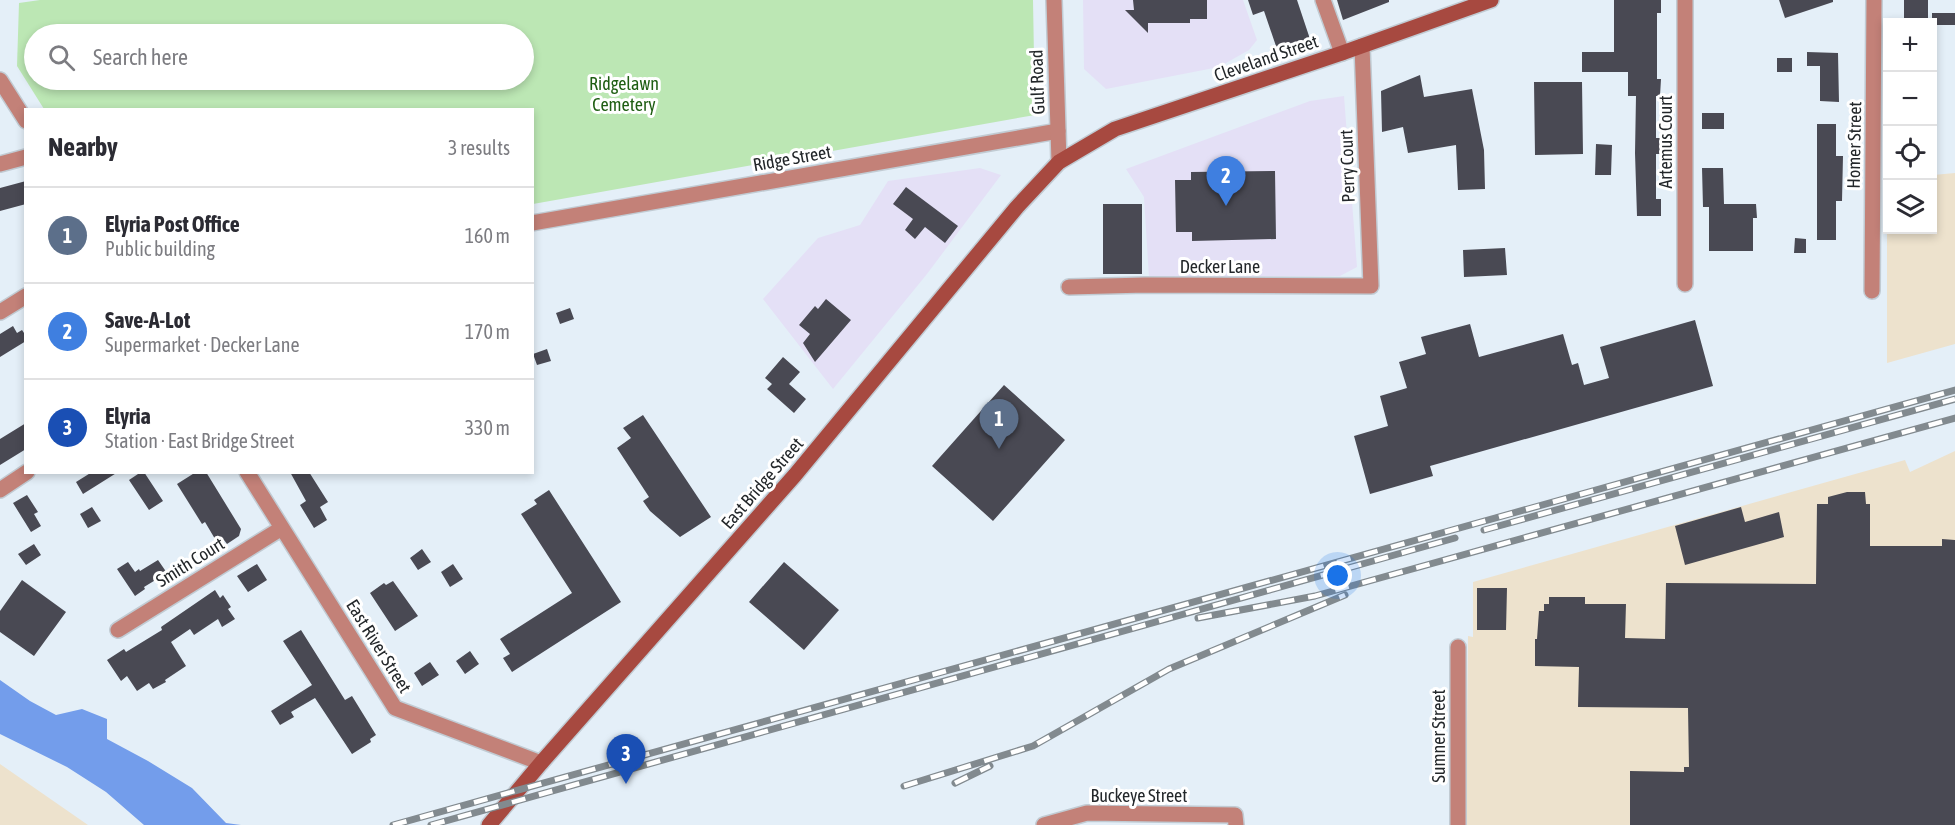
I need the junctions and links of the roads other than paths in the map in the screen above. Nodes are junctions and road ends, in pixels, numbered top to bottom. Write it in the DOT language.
graph roads {
  1 [pos="1054,0"];
  2 [pos="1323,0"];
  3 [pos="1491,0"];
  4 [pos="1685,0"];
  5 [pos="1874,0"];
  6 [pos="1362,46"];
  7 [pos="1342,53"];
  8 [pos="0,80"];
  9 [pos="24,118"];
  10 [pos="1058,131"];
  11 [pos="24,158"];
  12 [pos="1059,162"];
  13 [pos="0,164"];
  14 [pos="534,223"];
  15 [pos="1685,284"];
  16 [pos="1371,285"];
  17 [pos="1069,287"];
  18 [pos="1872,291"];
  19 [pos="24,297"];
  20 [pos="0,312"];
  21 [pos="24,474"];
  22 [pos="248,474"];
  23 [pos="0,489"];
  24 [pos="282,528"];
  25 [pos="118,630"];
  26 [pos="1458,647"];
  27 [pos="541,762"];
  28 [pos="1236,820"];
  29 [pos="489,825"];
  30 [pos="1044,825"];
  31 [pos="1458,825"];
  1 -- 10 [label="street, Gulf Road"];
  2 -- 7 [label="street"];
  3 -- 6 [label="main road, Cleveland Street"];
  4 -- 15 [label="street, Artemus Court"];
  5 -- 18 [label="street, Homer Street"];
  6 -- 7 [label="main road, Cleveland Street"];
  6 -- 16 [label="street, Perry Court"];
  7 -- 12 [label="main road, Cleveland Street"];
  8 -- 9 [label="street"];
  10 -- 12 [label="street, Gulf Road"];
  10 -- 14 [label="street, Ridge Street"];
  11 -- 13 [label="street"];
  12 -- 27 [label="main road, East Bridge Street"];
  16 -- 17 [label="street, Decker Lane"];
  19 -- 20 [label="street"];
  21 -- 23 [label="street"];
  22 -- 24 [label="street, East River Street"];
  24 -- 25 [label="street, Smith Court"];
  24 -- 27 [label="street, East River Street"];
  26 -- 31 [label="street, Sumner Street"];
  27 -- 29 [label="main road, East Bridge Street"];
  28 -- 30 [label="street, Buckeye Street"];
}
